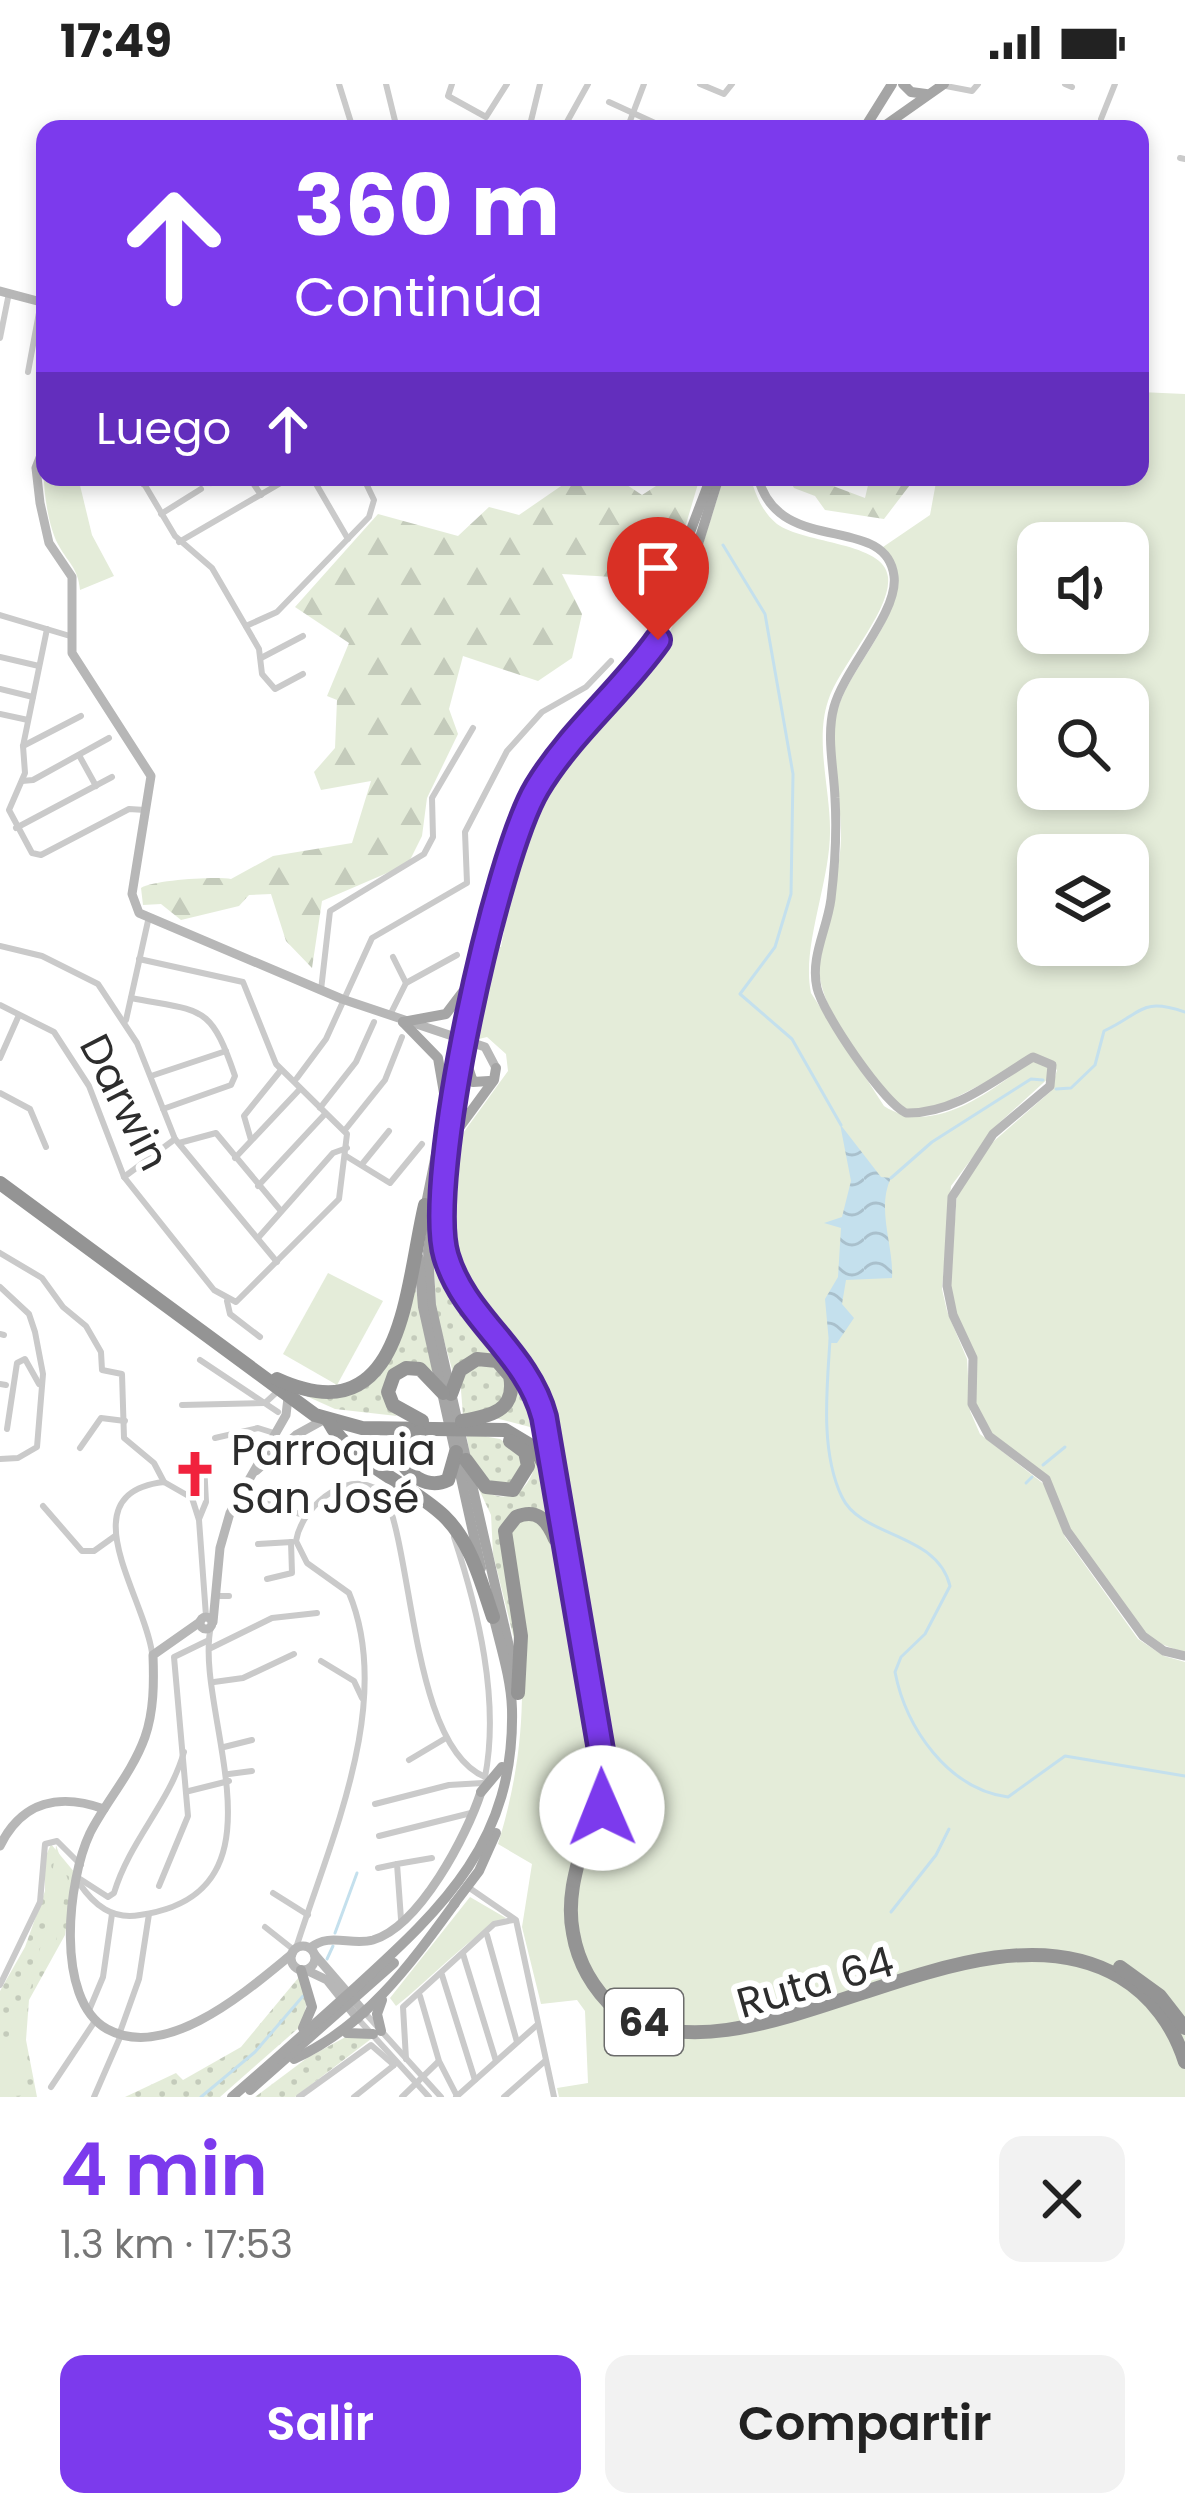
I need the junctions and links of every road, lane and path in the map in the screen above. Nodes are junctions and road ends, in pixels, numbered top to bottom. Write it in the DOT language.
graph roads {
  1 [pos="339,84"];
  2 [pos="386,84"];
  3 [pos="452,84"];
  4 [pos="507,84"];
  5 [pos="540,84"];
  6 [pos="588,84"];
  7 [pos="644,84"];
  8 [pos="700,84"];
  9 [pos="732,84"];
  10 [pos="892,84"];
  11 [pos="903,84"];
  12 [pos="978,84"];
  13 [pos="1115,84"];
  14 [pos="943,85"];
  15 [pos="929,93"];
  16 [pos="609,102"];
  17 [pos="632,113"];
  18 [pos="1101,119"];
  19 [pos="350,120"];
  20 [pos="395,120"];
  21 [pos="531,120"];
  22 [pos="568,120"];
  23 [pos="629,120"];
  24 [pos="648,120"];
  25 [pos="870,120"];
  26 [pos="892,120"];
  27 [pos="4,292"];
  28 [pos="36,300"];
  29 [pos="36,335"];
  30 [pos="0,338"];
  31 [pos="28,372"];
  32 [pos="39,486"];
  33 [pos="145,486"];
  34 [pos="255,486"];
  35 [pos="276,486"];
  36 [pos="317,486"];
  37 [pos="366,486"];
  38 [pos="710,486"];
  39 [pos="711,486"];
  40 [pos="762,486"];
  41 [pos="201,489"];
  42 [pos="261,495"];
  43 [pos="161,514"];
  44 [pos="348,539"];
  45 [pos="179,542"];
  46 [pos="0,615"];
  47 [pos="246,626"];
  48 [pos="47,629"];
  49 [pos="70,636"];
  50 [pos="303,636"];
  51 [pos="0,657"];
  52 [pos="261,658"];
  53 [pos="611,661"];
  54 [pos="39,666"];
  55 [pos="303,674"];
  56 [pos="0,689"];
  57 [pos="33,697"];
  58 [pos="0,714"];
  59 [pos="81,716"];
  60 [pos="28,720"];
  61 [pos="472,728"];
  62 [pos="110,739"];
  63 [pos="23,746"];
  64 [pos="80,756"];
  65 [pos="112,776"];
  66 [pos="22,781"];
  67 [pos="96,786"];
  68 [pos="148,810"];
  69 [pos="16,828"];
  70 [pos="148,921"];
  71 [pos="0,946"];
  72 [pos="478,946"];
  73 [pos="458,955"];
  74 [pos="393,957"];
  75 [pos="139,959"];
  76 [pos="406,983"];
  77 [pos="322,990"];
  78 [pos="131,998"];
  79 [pos="342,999"];
  80 [pos="0,1005"];
  81 [pos="19,1015"];
  82 [pos="390,1016"];
  83 [pos="125,1020"];
  84 [pos="374,1022"];
  85 [pos="403,1022"];
  86 [pos="465,1034"];
  87 [pos="402,1037"];
  88 [pos="226,1052"];
  89 [pos="462,1053"];
  90 [pos="0,1058"];
  91 [pos="496,1068"];
  92 [pos="281,1070"];
  93 [pos="152,1076"];
  94 [pos="296,1079"];
  95 [pos="301,1089"];
  96 [pos="0,1093"];
  97 [pos="163,1109"];
  98 [pos="323,1110"];
  99 [pos="345,1130"];
  100 [pos="389,1131"];
  101 [pos="251,1140"];
  102 [pos="177,1141"];
  103 [pos="422,1144"];
  104 [pos="46,1147"];
  105 [pos="347,1151"];
  106 [pos="441,1152"];
  107 [pos="235,1158"];
  108 [pos="363,1162"];
  109 [pos="0,1173"];
  110 [pos="124,1177"];
  111 [pos="0,1183"];
  112 [pos="258,1186"];
  113 [pos="425,1205"];
  114 [pos="281,1211"];
  115 [pos="257,1238"];
  116 [pos="0,1253"];
  117 [pos="278,1263"];
  118 [pos="0,1287"];
  119 [pos="227,1301"];
  120 [pos="260,1337"];
  121 [pos="200,1360"];
  122 [pos="39,1385"];
  123 [pos="281,1389"];
  124 [pos="448,1399"];
  125 [pos="265,1403"];
  126 [pos="182,1406"];
  127 [pos="278,1412"];
  128 [pos="327,1420"];
  129 [pos="125,1421"];
  130 [pos="424,1425"];
  131 [pos="2,1430"];
  132 [pos="460,1431"];
  133 [pos="275,1434"];
  134 [pos="214,1438"];
  135 [pos="80,1448"];
  136 [pos="268,1452"];
  137 [pos="461,1456"];
  138 [pos="0,1459"];
  139 [pos="204,1464"];
  140 [pos="554,1469"];
  141 [pos="164,1482"];
  142 [pos="256,1500"];
  143 [pos="43,1506"];
  144 [pos="306,1516"];
  145 [pos="199,1520"];
  146 [pos="448,1520"];
  147 [pos="115,1536"];
  148 [pos="293,1542"];
  149 [pos="257,1544"];
  150 [pos="563,1562"];
  151 [pos="267,1579"];
  152 [pos="215,1596"];
  153 [pos="229,1596"];
  154 [pos="317,1613"];
  155 [pos="493,1617"];
  156 [pos="207,1627"];
  157 [pos="294,1654"];
  158 [pos="153,1655"];
  159 [pos="1185,1656"];
  160 [pos="321,1661"];
  161 [pos="214,1682"];
  162 [pos="514,1689"];
  163 [pos="364,1702"];
  164 [pos="446,1738"];
  165 [pos="252,1740"];
  166 [pos="224,1747"];
  167 [pos="185,1748"];
  168 [pos="409,1760"];
  169 [pos="252,1772"];
  170 [pos="229,1777"];
  171 [pos="483,1784"];
  172 [pos="189,1791"];
  173 [pos="375,1804"];
  174 [pos="104,1809"];
  175 [pos="474,1813"];
  176 [pos="379,1836"];
  177 [pos="3,1842"];
  178 [pos="433,1858"];
  179 [pos="397,1864"];
  180 [pos="81,1865"];
  181 [pos="378,1868"];
  182 [pos="79,1881"];
  183 [pos="159,1886"];
  184 [pos="468,1887"];
  185 [pos="273,1893"];
  186 [pos="457,1900"];
  187 [pos="112,1913"];
  188 [pos="149,1914"];
  189 [pos="308,1915"];
  190 [pos="400,1919"];
  191 [pos="516,1920"];
  192 [pos="265,1927"];
  193 [pos="487,1936"];
  194 [pos="302,1950"];
  195 [pos="463,1954"];
  196 [pos="301,1969"];
  197 [pos="275,1970"];
  198 [pos="442,1975"];
  199 [pos="0,1985"];
  200 [pos="361,1988"];
  201 [pos="387,1992"];
  202 [pos="420,1996"];
  203 [pos="340,2007"];
  204 [pos="91,2016"];
  205 [pos="362,2016"];
  206 [pos="537,2025"];
  207 [pos="1185,2028"];
  208 [pos="343,2033"];
  209 [pos="377,2033"];
  210 [pos="120,2035"];
  211 [pos="517,2042"];
  212 [pos="439,2061"];
  213 [pos="496,2061"];
  214 [pos="545,2061"];
  215 [pos="399,2062"];
  216 [pos="1185,2062"];
  217 [pos="276,2068"];
  218 [pos="255,2077"];
  219 [pos="475,2080"];
  220 [pos="420,2081"];
  221 [pos="51,2086"];
  222 [pos="551,2095"];
  223 [pos="304,2096"];
  224 [pos="457,2096"];
  225 [pos="94,2097"];
  226 [pos="232,2097"];
  227 [pos="242,2097"];
  228 [pos="353,2097"];
  229 [pos="402,2097"];
  230 [pos="429,2097"];
  231 [pos="441,2097"];
  232 [pos="504,2097"];
  1 -- 19 [label="street"];
  2 -- 20 [label="street"];
  3 -- 4 [label="street"];
  5 -- 21 [label="street"];
  6 -- 22 [label="street"];
  7 -- 17 [label="street"];
  8 -- 9 [label="street"];
  10 -- 25 [label="main road"];
  11 -- 15 [label="main road"];
  12 -- 14 [label="street"];
  13 -- 18 [label="street"];
  14 -- 15 [label="main road"];
  15 -- 26 [label="main road"];
  16 -- 17 [label="street"];
  17 -- 23 [label="street"];
  17 -- 24 [label="street"];
  27 -- 28 [label="street"];
  27 -- 30 [label="street"];
  29 -- 31 [label="street"];
  32 -- 49 [label="street"];
  33 -- 43 [label="street"];
  34 -- 42 [label="street"];
  35 -- 42 [label="street"];
  36 -- 44 [label="street"];
  37 -- 44 [label="street"];
  38 -- 72 [label="main road"];
  39 -- 86 [label="main road"];
  40 -- 159 [label="street"];
  41 -- 43 [label="street"];
  42 -- 45 [label="street"];
  43 -- 45 [label="street"];
  44 -- 47 [label="street"];
  45 -- 47 [label="street"];
  46 -- 48 [label="street"];
  47 -- 52 [label="street"];
  48 -- 49 [label="street"];
  48 -- 54 [label="street"];
  49 -- 68 [label="street"];
  50 -- 52 [label="street"];
  51 -- 54 [label="street"];
  52 -- 55 [label="street"];
  53 -- 79 [label="street"];
  54 -- 57 [label="street"];
  56 -- 57 [label="street"];
  57 -- 60 [label="street"];
  58 -- 60 [label="street"];
  59 -- 63 [label="street"];
  60 -- 63 [label="street"];
  61 -- 77 [label="street"];
  62 -- 64 [label="street"];
  63 -- 66 [label="street"];
  64 -- 66 [label="street"];
  64 -- 67 [label="street"];
  65 -- 67 [label="street"];
  66 -- 69 [label="street"];
  67 -- 69 [label="street"];
  68 -- 69 [label="street"];
  68 -- 70 [label="street"];
  70 -- 75 [label="street"];
  70 -- 77 [label="street"];
  71 -- 83 [label="street"];
  72 -- 85 [label="main road"];
  72 -- 86 [label="main road"];
  73 -- 76 [label="street"];
  74 -- 76 [label="street"];
  75 -- 78 [label="street"];
  75 -- 92 [label="street"];
  76 -- 82 [label="street"];
  77 -- 79 [label="street"];
  78 -- 83 [label="street"];
  78 -- 88 [label="street"];
  79 -- 82 [label="street"];
  79 -- 94 [label="street"];
  80 -- 81 [label="street, Darwin"];
  81 -- 90 [label="street"];
  81 -- 110 [label="street, Darwin"];
  82 -- 85 [label="street"];
  83 -- 93 [label="street"];
  84 -- 98 [label="street"];
  85 -- 91 [label="street"];
  85 -- 106 [label="main road"];
  86 -- 89 [label="main road"];
  87 -- 99 [label="street"];
  88 -- 93 [label="street"];
  88 -- 97 [label="street"];
  89 -- 91 [label="main road"];
  89 -- 106 [label="main road"];
  91 -- 106 [label="main road"];
  92 -- 94 [label="street"];
  92 -- 101 [label="street"];
  93 -- 97 [label="street"];
  94 -- 95 [label="street"];
  95 -- 98 [label="street"];
  95 -- 101 [label="street"];
  96 -- 104 [label="street"];
  97 -- 102 [label="street"];
  98 -- 99 [label="street"];
  98 -- 112 [label="street"];
  99 -- 105 [label="street"];
  100 -- 108 [label="street"];
  101 -- 107 [label="street"];
  102 -- 107 [label="street"];
  102 -- 110 [label="street"];
  102 -- 115 [label="street"];
  103 -- 108 [label="street"];
  105 -- 108 [label="street"];
  105 -- 114 [label="street"];
  105 -- 117 [label="street"];
  106 -- 113 [label="main road"];
  106 -- 124 [label="main road"];
  106 -- 140 [label="highway"];
  107 -- 112 [label="street"];
  109 -- 123 [label="highway, 64"];
  110 -- 119 [label="street, Darwin"];
  111 -- 123 [label="highway, 64"];
  112 -- 114 [label="street"];
  113 -- 123 [label="highway"];
  113 -- 124 [label="main road"];
  114 -- 115 [label="street"];
  115 -- 117 [label="street"];
  116 -- 129 [label="street"];
  117 -- 119 [label="street"];
  118 -- 122 [label="street"];
  119 -- 120 [label="street, Darwin"];
  121 -- 125 [label="street"];
  122 -- 131 [label="street"];
  122 -- 138 [label="street"];
  123 -- 125 [label="street"];
  123 -- 128 [label="highway, 64"];
  123 -- 130 [label="highway, 64"];
  123 -- 133 [label="street"];
  124 -- 130 [label="highway"];
  124 -- 132 [label="main road"];
  124 -- 132 [label="highway"];
  125 -- 126 [label="street"];
  125 -- 127 [label="street"];
  128 -- 130 [label="highway, 64"];
  128 -- 136 [label="street"];
  128 -- 146 [label="highway"];
  129 -- 135 [label="street"];
  129 -- 141 [label="street"];
  130 -- 132 [label="highway, Ruta 64 / 64"];
  130 -- 137 [label="highway"];
  132 -- 137 [label="main road"];
  132 -- 137 [label="highway"];
  132 -- 140 [label="highway, Ruta 64 / 64"];
  132 -- 150 [label="highway, Ruta 64 / 64"];
  133 -- 134 [label="street"];
  133 -- 136 [label="street"];
  136 -- 152 [label="street"];
  137 -- 155 [label="main road"];
  137 -- 162 [label="main road"];
  139 -- 145 [label="street"];
  140 -- 207 [label="highway, Ruta 64 / 64"];
  141 -- 145 [label="street"];
  141 -- 147 [label="street"];
  142 -- 144 [label="street"];
  143 -- 147 [label="street"];
  144 -- 148 [label="street"];
  144 -- 164 [label="street"];
  145 -- 156 [label="street"];
  146 -- 155 [label="highway"];
  146 -- 171 [label="street"];
  147 -- 158 [label="street"];
  148 -- 149 [label="street"];
  148 -- 151 [label="street"];
  148 -- 163 [label="street"];
  150 -- 162 [label="highway"];
  150 -- 216 [label="highway, Ruta 64 / 64"];
  152 -- 153 [label="street"];
  152 -- 156 [label="street"];
  154 -- 156 [label="street"];
  155 -- 162 [label="main road"];
  156 -- 158 [label="street"];
  156 -- 161 [label="street"];
  156 -- 167 [label="street"];
  157 -- 161 [label="street"];
  158 -- 174 [label="street"];
  160 -- 163 [label="street"];
  161 -- 166 [label="street"];
  162 -- 171 [label="main road"];
  162 -- 184 [label="main road"];
  162 -- 200 [label="main road"];
  163 -- 189 [label="street"];
  164 -- 168 [label="street"];
  164 -- 171 [label="street"];
  165 -- 166 [label="street"];
  166 -- 170 [label="street"];
  167 -- 172 [label="street"];
  167 -- 182 [label="street"];
  169 -- 170 [label="street"];
  170 -- 172 [label="street"];
  170 -- 188 [label="street"];
  171 -- 173 [label="street"];
  171 -- 175 [label="street"];
  172 -- 183 [label="street"];
  174 -- 177 [label="street"];
  174 -- 180 [label="street"];
  175 -- 176 [label="street"];
  175 -- 190 [label="street"];
  178 -- 179 [label="street"];
  179 -- 181 [label="street"];
  179 -- 190 [label="street"];
  180 -- 182 [label="street"];
  180 -- 199 [label="street"];
  182 -- 187 [label="street"];
  182 -- 204 [label="street"];
  184 -- 186 [label="main road"];
  184 -- 191 [label="street"];
  185 -- 189 [label="street"];
  186 -- 200 [label="main road"];
  186 -- 201 [label="main road"];
  187 -- 188 [label="street"];
  187 -- 204 [label="street"];
  188 -- 210 [label="street"];
  189 -- 194 [label="street"];
  190 -- 194 [label="street"];
  191 -- 193 [label="street"];
  191 -- 206 [label="street"];
  192 -- 194 [label="street"];
  193 -- 195 [label="street"];
  193 -- 211 [label="street"];
  194 -- 196 [label="street"];
  194 -- 196 [label="street"];
  194 -- 197 [label="street"];
  194 -- 205 [label="street"];
  195 -- 198 [label="street"];
  195 -- 213 [label="street"];
  196 -- 197 [label="street"];
  196 -- 205 [label="street"];
  196 -- 218 [label="main road"];
  197 -- 210 [label="street"];
  198 -- 202 [label="street"];
  198 -- 219 [label="street"];
  200 -- 203 [label="main road"];
  201 -- 205 [label="main road"];
  201 -- 209 [label="main road"];
  202 -- 212 [label="street"];
  202 -- 215 [label="street"];
  203 -- 217 [label="main road"];
  203 -- 218 [label="main road"];
  204 -- 210 [label="street"];
  204 -- 221 [label="street"];
  205 -- 208 [label="main road"];
  205 -- 209 [label="street"];
  206 -- 211 [label="street"];
  206 -- 214 [label="street"];
  208 -- 209 [label="main road"];
  208 -- 217 [label="main road"];
  209 -- 215 [label="street"];
  210 -- 225 [label="street"];
  211 -- 213 [label="street"];
  212 -- 220 [label="street"];
  212 -- 224 [label="street"];
  213 -- 219 [label="street"];
  214 -- 222 [label="street"];
  214 -- 232 [label="street"];
  215 -- 220 [label="street"];
  215 -- 223 [label="street"];
  215 -- 228 [label="street"];
  217 -- 227 [label="main road"];
  218 -- 226 [label="main road"];
  219 -- 224 [label="street"];
  220 -- 229 [label="street"];
  220 -- 230 [label="street"];
  220 -- 231 [label="street"];
}
